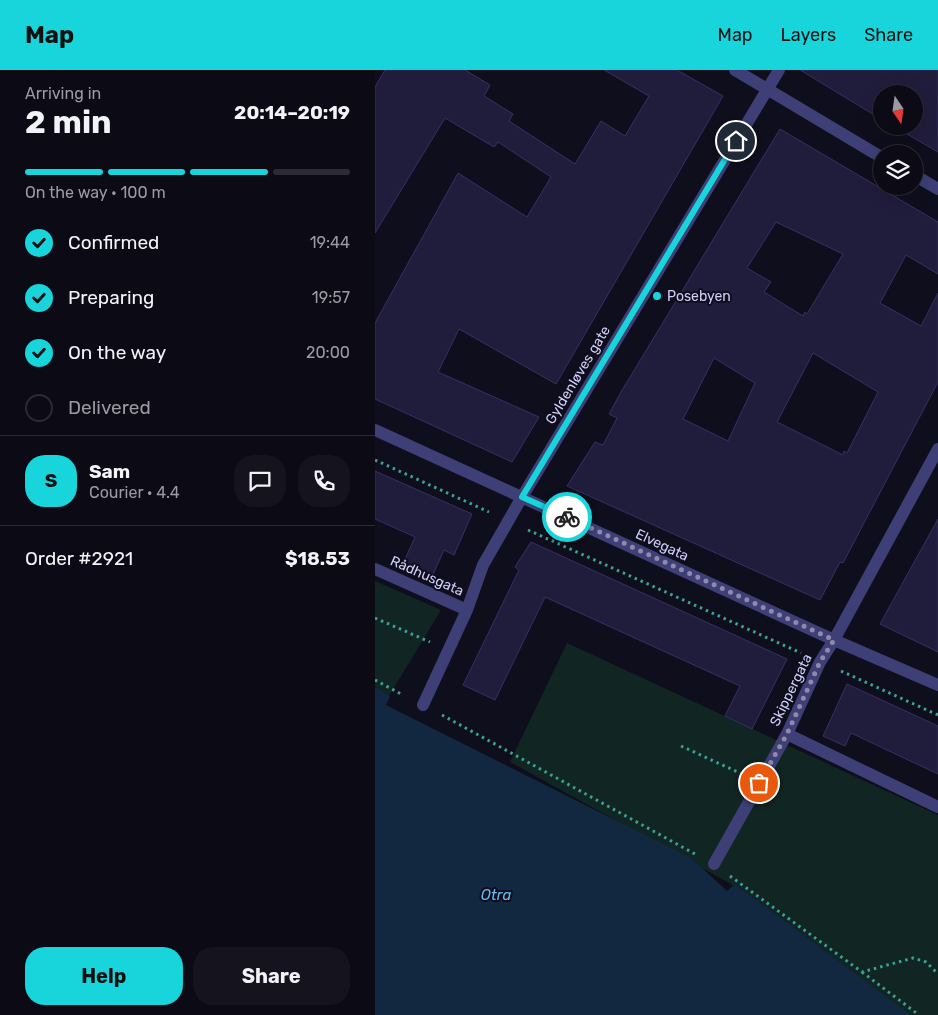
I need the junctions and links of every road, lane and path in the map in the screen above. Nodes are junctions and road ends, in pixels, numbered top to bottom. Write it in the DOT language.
graph roads {
  1 [pos="735,70"];
  2 [pos="779,70"];
  3 [pos="767,90"];
  4 [pos="873,152"];
  5 [pos="923,181"];
  6 [pos="938,190"];
  7 [pos="375,430"];
  8 [pos="938,449"];
  9 [pos="375,460"];
  10 [pos="522,497"];
  11 [pos="509,521"];
  12 [pos="375,569"];
  13 [pos="467,610"];
  14 [pos="375,618"];
  15 [pos="834,640"];
  16 [pos="449,651"];
  17 [pos="820,662"];
  18 [pos="375,680"];
  19 [pos="938,685"];
  20 [pos="423,705"];
  21 [pos="938,715"];
  22 [pos="787,734"];
  23 [pos="681,746"];
  24 [pos="759,783"];
  25 [pos="938,807"];
  26 [pos="714,864"];
  27 [pos="862,972"];
  28 [pos="938,974"];
  29 [pos="919,1015"];
  1 -- 3 [label="street"];
  2 -- 3 [label="street, Gyldenløves gate"];
  3 -- 4 [label="street"];
  3 -- 10 [label="street, Gyldenløves gate"];
  5 -- 6 [label="street"];
  7 -- 10 [label="street, Elvegata"];
  8 -- 15 [label="street, Skippergata"];
  9 -- 11 [label="path"];
  10 -- 11 [label="street, Gyldenløves gate"];
  10 -- 15 [label="street, Elvegata"];
  11 -- 13 [label="street, Gyldenløves gate"];
  11 -- 17 [label="path"];
  12 -- 13 [label="street, Rådhusgata"];
  13 -- 16 [label="street, Gyldenløves gate"];
  14 -- 16 [label="path"];
  15 -- 17 [label="street, Skippergata"];
  15 -- 19 [label="street, Elvegata"];
  16 -- 20 [label="street, Gyldenløves gate"];
  17 -- 21 [label="path"];
  17 -- 22 [label="street, Skippergata"];
  18 -- 20 [label="path"];
  20 -- 26 [label="path"];
  22 -- 24 [label="street, Skippergata"];
  22 -- 25 [label="street"];
  23 -- 24 [label="path"];
  24 -- 26 [label="street, Skippergata"];
  26 -- 27 [label="path"];
  27 -- 28 [label="path"];
  27 -- 29 [label="path"];
}
